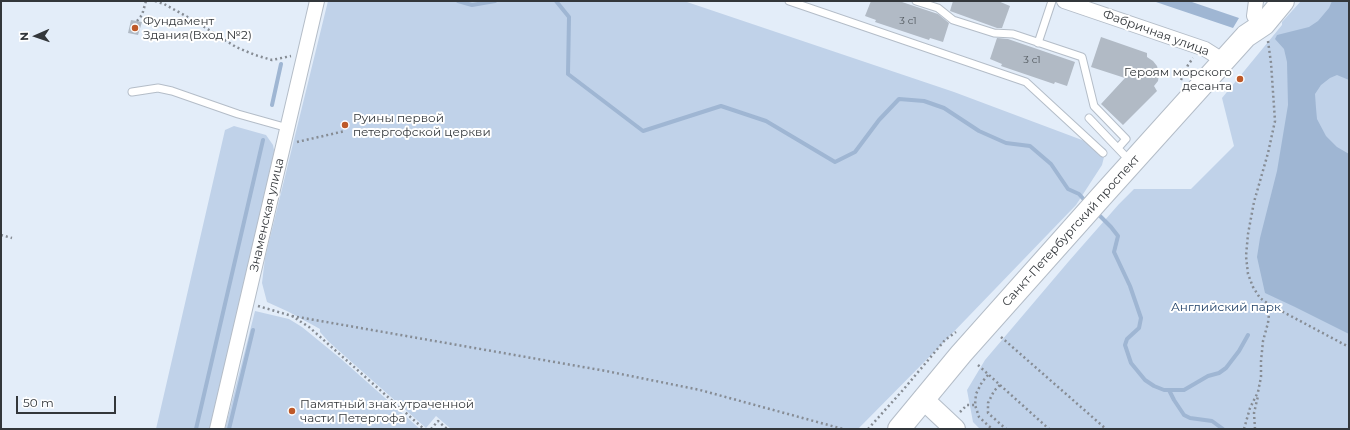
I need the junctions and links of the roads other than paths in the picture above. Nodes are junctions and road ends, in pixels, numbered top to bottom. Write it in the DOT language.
graph roads {
  1 [pos="316,1"];
  2 [pos="789,1"];
  3 [pos="916,1"];
  4 [pos="1052,1"];
  5 [pos="1064,1"];
  6 [pos="1283,1"];
  7 [pos="1258,19"];
  8 [pos="1038,43"];
  9 [pos="1224,61"];
  10 [pos="132,92"];
  11 [pos="1089,118"];
  12 [pos="288,128"];
  13 [pos="1102,153"];
  14 [pos="1125,156"];
  15 [pos="923,399"];
  16 [pos="956,422"];
  17 [pos="217,429"];
  18 [pos="899,429"];
  1 -- 12 [label="street, Знаменская улица"];
  2 -- 13 [label="lane"];
  3 -- 8 [label="lane"];
  4 -- 8 [label="lane"];
  5 -- 9 [label="street, Фабричная улица"];
  6 -- 7 [label="main road, Санкт-Петербургский проспект"];
  7 -- 9 [label="main road, Санкт-Петербургский проспект"];
  8 -- 14 [label="lane"];
  9 -- 14 [label="main road, Санкт-Петербургский проспект"];
  10 -- 12 [label="lane"];
  11 -- 14 [label="lane"];
  12 -- 17 [label="street, Знаменская улица"];
  14 -- 15 [label="main road, Санкт-Петербургский проспект"];
  15 -- 16 [label="main road"];
  15 -- 18 [label="main road, Санкт-Петербургский проспект"];
}
